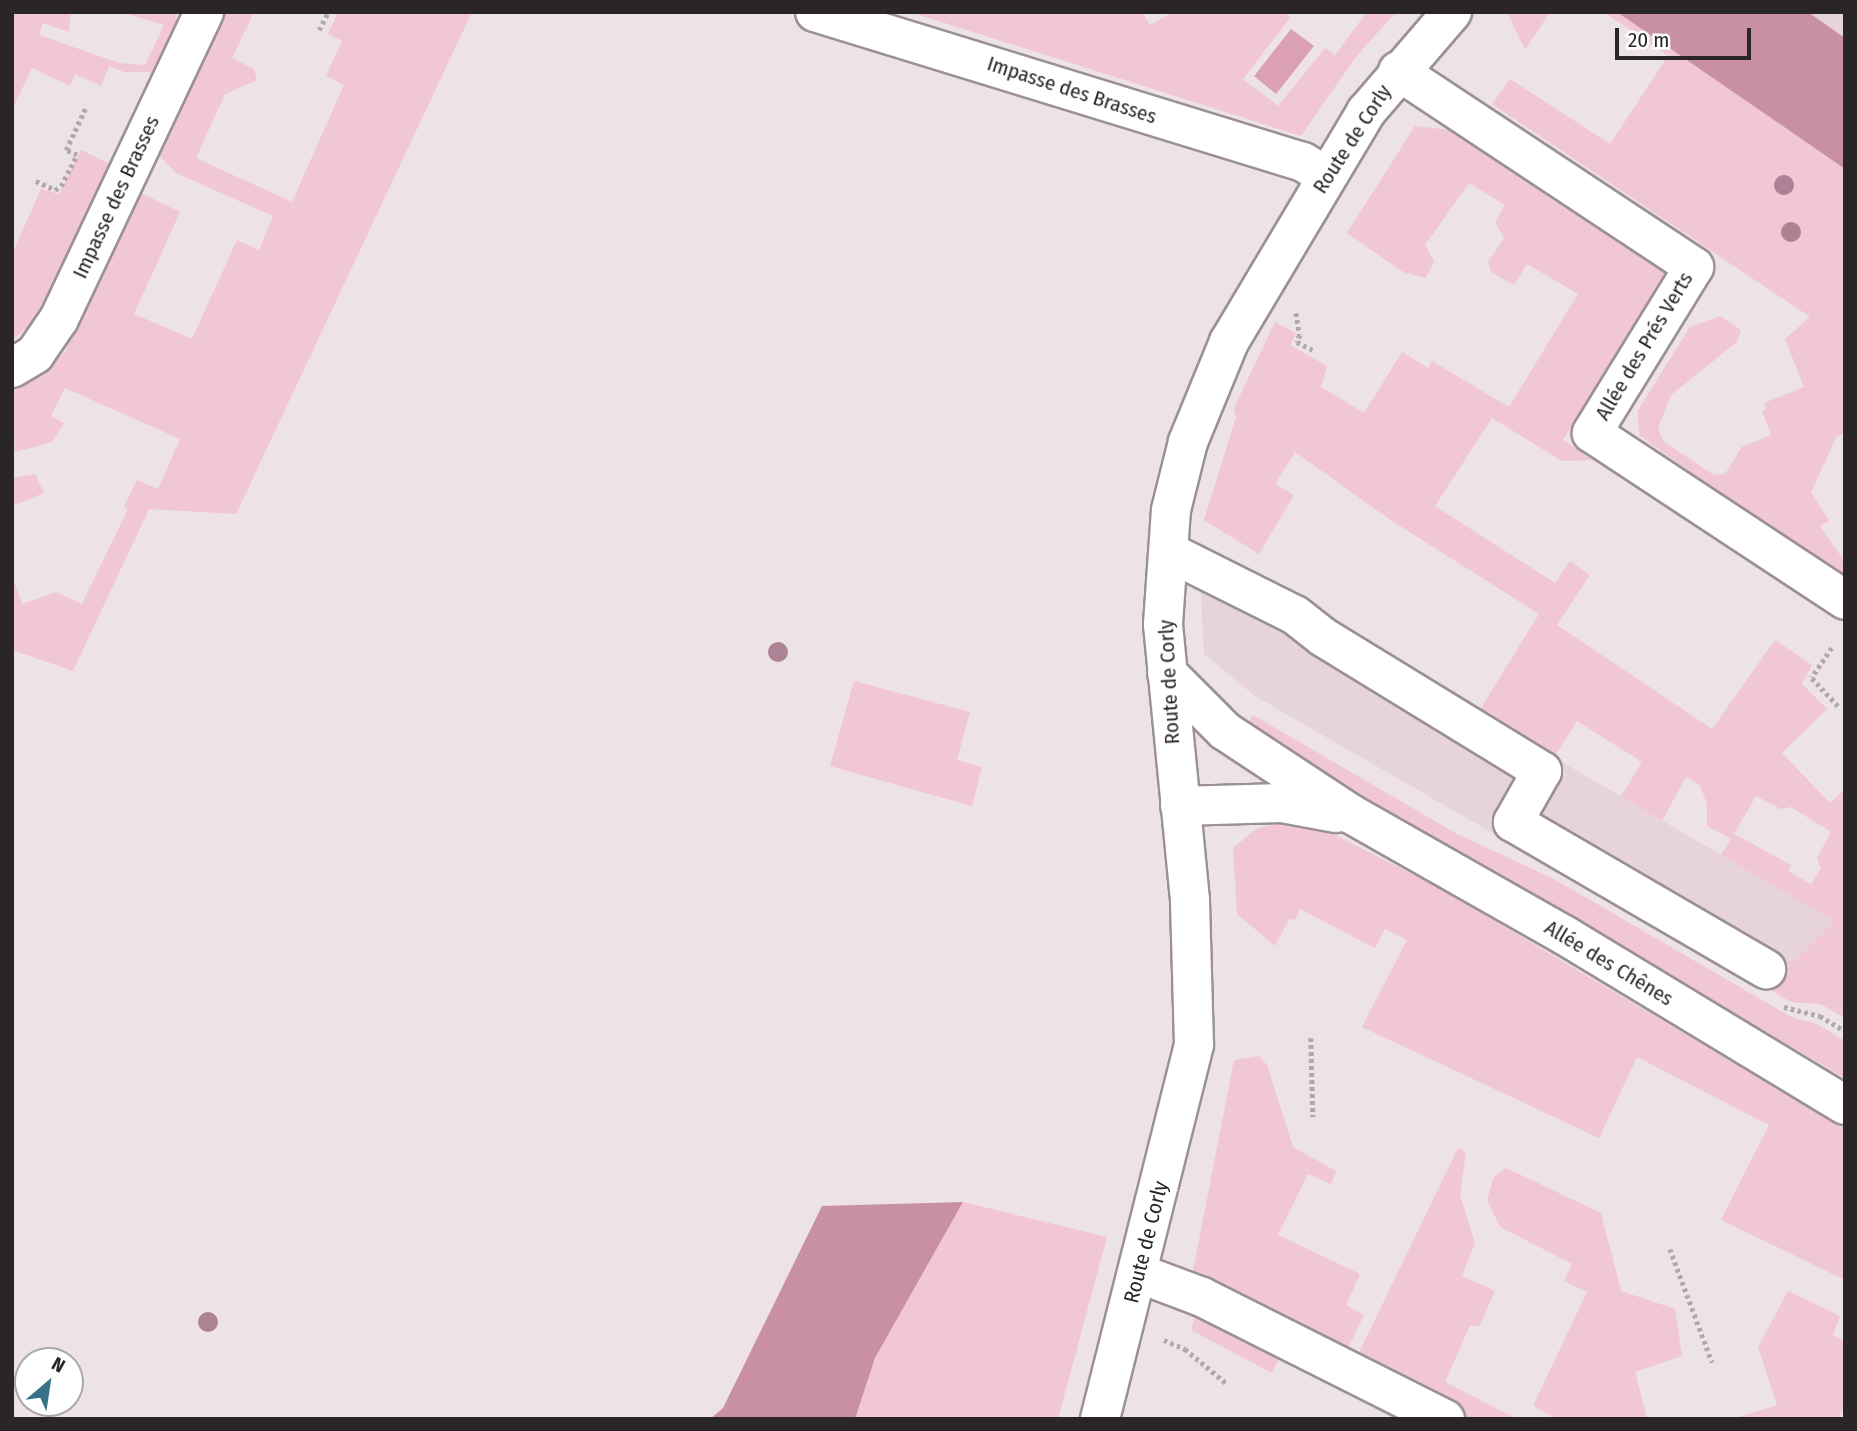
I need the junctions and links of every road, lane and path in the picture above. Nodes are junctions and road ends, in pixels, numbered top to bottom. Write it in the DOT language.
graph roads {
  1 [pos="204,12"];
  2 [pos="328,12"];
  3 [pos="815,12"];
  4 [pos="1452,12"];
  5 [pos="319,30"];
  6 [pos="1398,71"];
  7 [pos="86,107"];
  8 [pos="1326,176"];
  9 [pos="36,181"];
  10 [pos="1300,335"];
  11 [pos="1313,350"];
  12 [pos="12,368"];
  13 [pos="1169,552"];
  14 [pos="1845,600"];
  15 [pos="1832,648"];
  16 [pos="1167,673"];
  17 [pos="1838,706"];
  18 [pos="1180,806"];
  19 [pos="1371,826"];
  20 [pos="1766,969"];
  21 [pos="1311,1038"];
  22 [pos="1845,1105"];
  23 [pos="1313,1117"];
  24 [pos="1670,1249"];
  25 [pos="1138,1273"];
  26 [pos="1160,1338"];
  27 [pos="1712,1362"];
  28 [pos="1226,1383"];
  29 [pos="1100,1419"];
  30 [pos="1445,1419"];
  1 -- 12 [label="street, Impasse des Brasses"];
  2 -- 5 [label="path"];
  3 -- 8 [label="street, Impasse des Brasses"];
  4 -- 6 [label="street, Route de Corly"];
  6 -- 8 [label="street, Route de Corly"];
  6 -- 14 [label="street, Allée des Prés Verts"];
  7 -- 9 [label="path"];
  8 -- 13 [label="street, Route de Corly"];
  10 -- 11 [label="path"];
  13 -- 16 [label="street, Route de Corly"];
  13 -- 20 [label="street"];
  15 -- 17 [label="path"];
  16 -- 18 [label="street, Route de Corly"];
  16 -- 19 [label="street, Allée des Chênes"];
  18 -- 19 [label="street, Allée des Chênes"];
  18 -- 25 [label="street, Route de Corly"];
  19 -- 22 [label="street, Allée des Chênes"];
  21 -- 23 [label="path"];
  24 -- 27 [label="path"];
  25 -- 29 [label="street, Route de Corly"];
  25 -- 30 [label="street"];
  26 -- 28 [label="path"];
}
